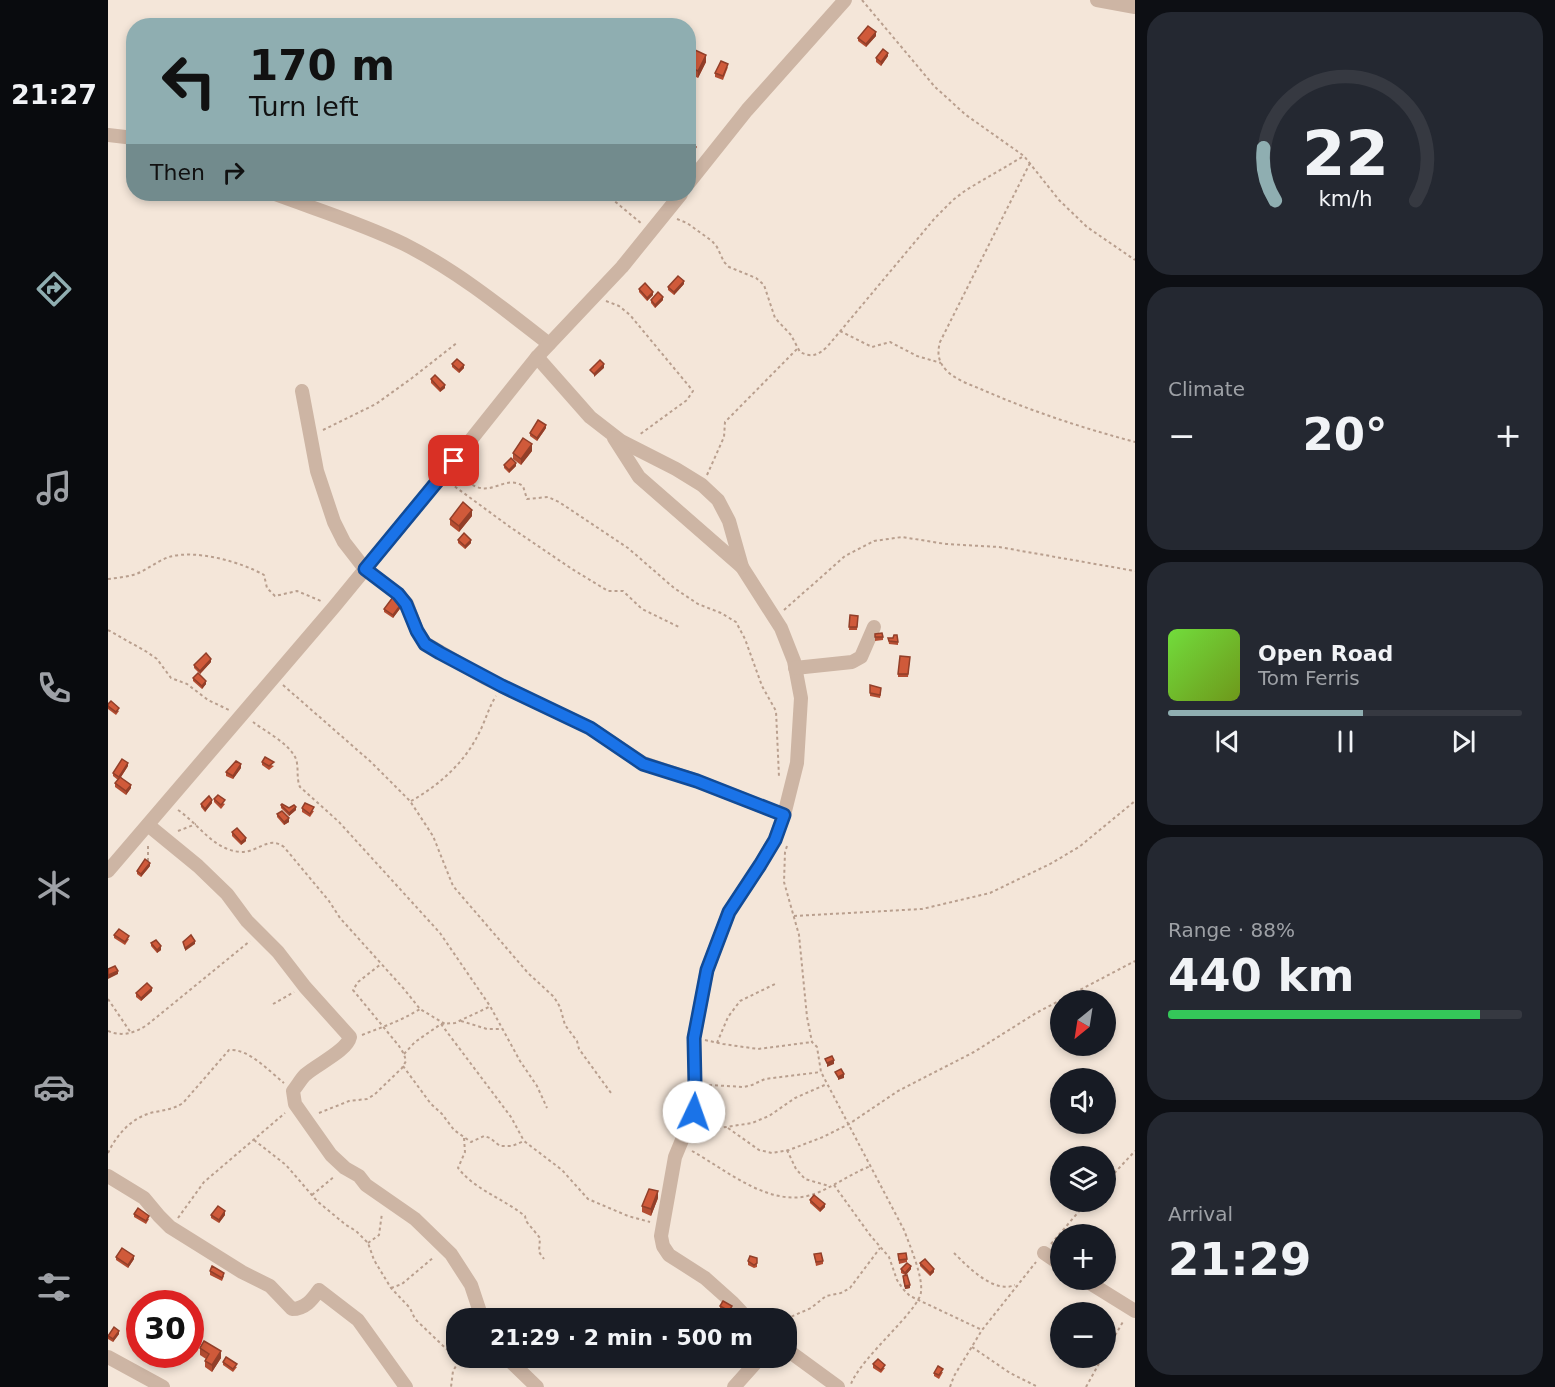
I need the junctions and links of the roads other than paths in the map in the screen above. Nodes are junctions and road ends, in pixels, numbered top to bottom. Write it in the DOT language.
graph roads {
  1 [pos="845,0"];
  2 [pos="1097,0"];
  3 [pos="1135,7"];
  4 [pos="108,135"];
  5 [pos="126,137"];
  6 [pos="696,174"];
  7 [pos="293,201"];
  8 [pos="675,201"];
  9 [pos="549,344"];
  10 [pos="537,357"];
  11 [pos="302,391"];
  12 [pos="610,432"];
  13 [pos="742,567"];
  14 [pos="365,569"];
  15 [pos="874,627"];
  16 [pos="795,668"];
  17 [pos="784,815"];
  18 [pos="148,825"];
  19 [pos="108,871"];
  20 [pos="108,1176"];
  21 [pos="1044,1252"];
  22 [pos="1050,1256"];
  23 [pos="1101,1290"];
  24 [pos="479,1308"];
  25 [pos="738,1308"];
  26 [pos="1133,1310"];
  27 [pos="108,1357"];
  28 [pos="797,1357"];
  29 [pos="517,1368"];
  30 [pos="751,1368"];
  31 [pos="164,1387"];
  32 [pos="406,1387"];
  33 [pos="537,1387"];
  34 [pos="734,1387"];
  35 [pos="838,1387"];
  1 -- 6 [label="street"];
  2 -- 3 [label="street"];
  4 -- 5 [label="street"];
  7 -- 9 [label="street"];
  8 -- 9 [label="street"];
  9 -- 10 [label="street"];
  10 -- 12 [label="street"];
  10 -- 14 [label="street"];
  11 -- 14 [label="street"];
  12 -- 13 [label="street"];
  12 -- 13 [label="street"];
  13 -- 16 [label="street"];
  14 -- 17 [label="street"];
  14 -- 18 [label="street"];
  15 -- 16 [label="street"];
  16 -- 17 [label="street"];
  17 -- 25 [label="street"];
  18 -- 19 [label="street"];
  18 -- 24 [label="street"];
  20 -- 32 [label="street"];
  21 -- 22 [label="street"];
  23 -- 26 [label="street"];
  27 -- 31 [label="street"];
  28 -- 35 [label="street"];
  29 -- 33 [label="street"];
  30 -- 34 [label="street"];
}
